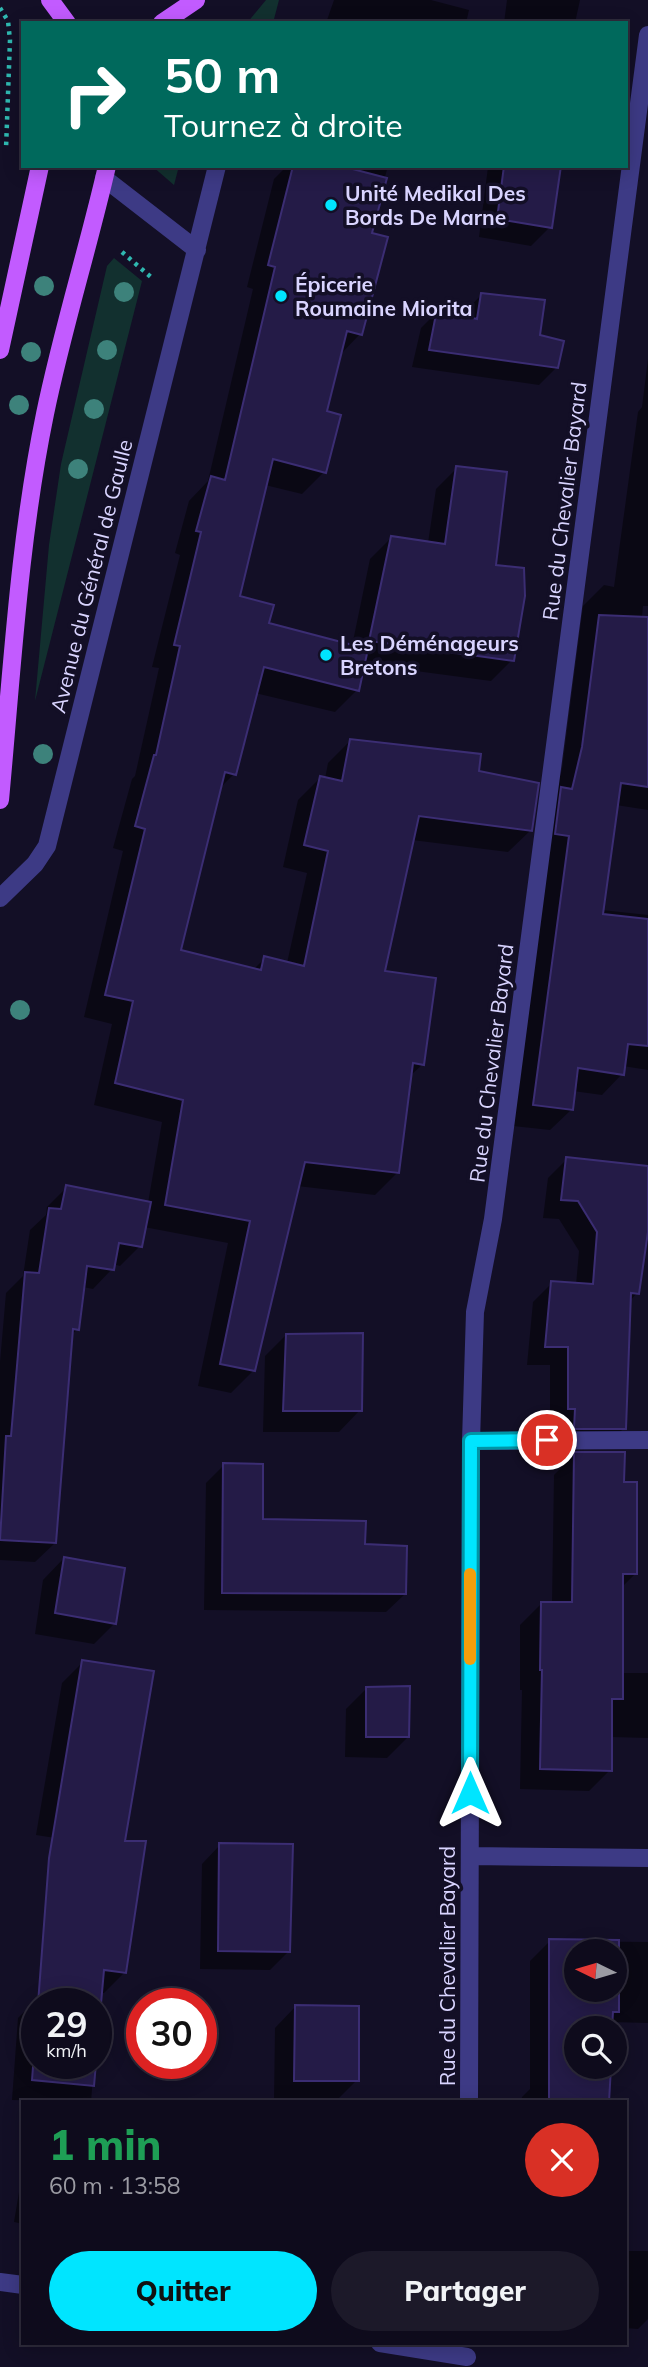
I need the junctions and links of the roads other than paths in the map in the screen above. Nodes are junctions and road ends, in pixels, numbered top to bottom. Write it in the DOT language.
graph roads {
  1 [pos="50,0"];
  2 [pos="196,0"];
  3 [pos="66,21"];
  4 [pos="165,21"];
  5 [pos="648,36"];
  6 [pos="40,168"];
  7 [pos="217,168"];
  8 [pos="106,172"];
  9 [pos="197,250"];
  10 [pos="0,349"];
  11 [pos="0,800"];
  12 [pos="0,898"];
  13 [pos="648,1440"];
  14 [pos="471,1441"];
  15 [pos="471,1856"];
  16 [pos="648,1858"];
  17 [pos="469,2100"];
  18 [pos="0,2282"];
  19 [pos="21,2285"];
  20 [pos="393,2345"];
  21 [pos="467,2356"];
  1 -- 3 [label="main road"];
  2 -- 4 [label="main road"];
  5 -- 14 [label="street, Rue du Chevalier Bayard"];
  6 -- 10 [label="main road"];
  7 -- 9 [label="street, Avenue du Général de Gaulle"];
  8 -- 9 [label="street"];
  8 -- 11 [label="main road"];
  9 -- 12 [label="street, Avenue du Général de Gaulle"];
  13 -- 14 [label="street"];
  14 -- 15 [label="street, Rue du Chevalier Bayard"];
  15 -- 16 [label="street"];
  15 -- 17 [label="street, Rue du Chevalier Bayard"];
  18 -- 19 [label="street"];
  20 -- 21 [label="street"];
}
